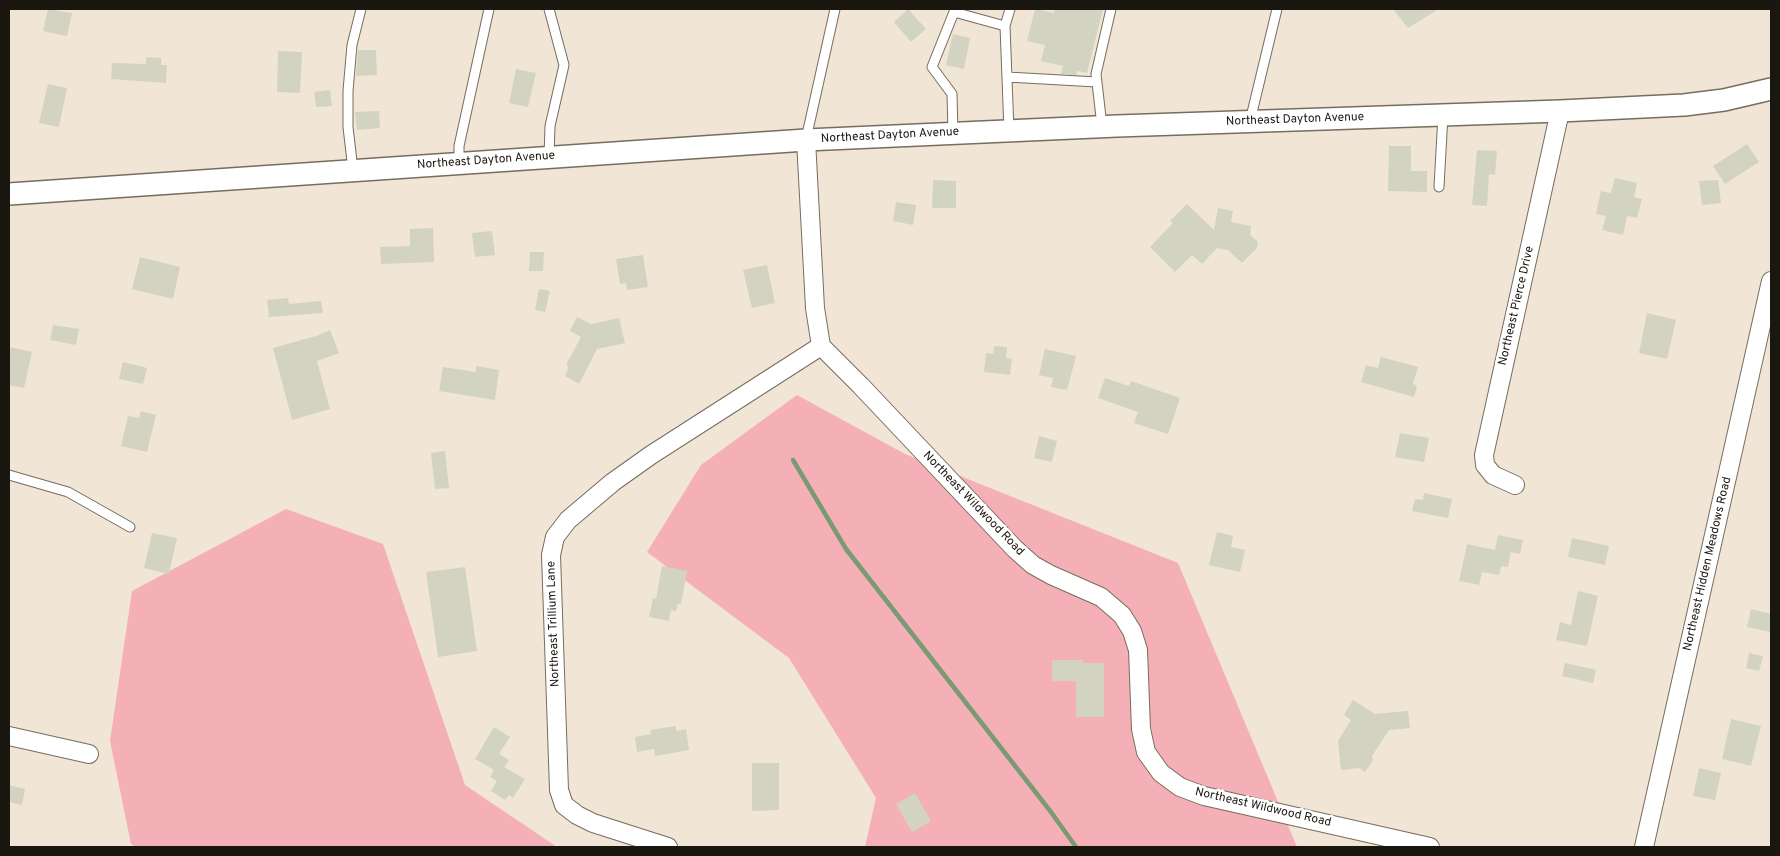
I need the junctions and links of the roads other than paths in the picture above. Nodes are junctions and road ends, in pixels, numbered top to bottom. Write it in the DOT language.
graph roads {
  1 [pos="361,9"];
  2 [pos="489,9"];
  3 [pos="549,9"];
  4 [pos="835,9"];
  5 [pos="945,9"];
  6 [pos="1010,9"];
  7 [pos="1111,9"];
  8 [pos="1277,9"];
  9 [pos="954,12"];
  10 [pos="1005,26"];
  11 [pos="1007,77"];
  12 [pos="1097,82"];
  13 [pos="1771,89"];
  14 [pos="1560,111"];
  15 [pos="1444,115"];
  16 [pos="1250,121"];
  17 [pos="1102,126"];
  18 [pos="1009,131"];
  19 [pos="953,133"];
  20 [pos="806,140"];
  21 [pos="549,157"];
  22 [pos="459,163"];
  23 [pos="353,170"];
  24 [pos="1438,187"];
  25 [pos="9,194"];
  26 [pos="1771,281"];
  27 [pos="821,346"];
  28 [pos="9,475"];
  29 [pos="1515,485"];
  30 [pos="130,527"];
  31 [pos="9,736"];
  32 [pos="89,754"];
  33 [pos="668,847"];
  34 [pos="1430,847"];
  35 [pos="1644,847"];
  1 -- 23 [label="lane"];
  2 -- 22 [label="lane"];
  3 -- 21 [label="lane"];
  4 -- 20 [label="lane"];
  5 -- 9 [label="lane"];
  6 -- 10 [label="lane"];
  7 -- 12 [label="lane"];
  8 -- 16 [label="lane"];
  9 -- 10 [label="lane"];
  9 -- 19 [label="lane"];
  10 -- 11 [label="lane"];
  11 -- 12 [label="lane"];
  11 -- 18 [label="lane"];
  12 -- 17 [label="lane"];
  13 -- 14 [label="street, Northeast Dayton Avenue"];
  14 -- 15 [label="street, Northeast Dayton Avenue"];
  14 -- 29 [label="street, Northeast Pierce Drive"];
  15 -- 16 [label="street, Northeast Dayton Avenue"];
  15 -- 24 [label="lane"];
  16 -- 17 [label="street, Northeast Dayton Avenue"];
  17 -- 18 [label="street, Northeast Dayton Avenue"];
  18 -- 19 [label="street, Northeast Dayton Avenue"];
  19 -- 20 [label="street, Northeast Dayton Avenue"];
  20 -- 21 [label="street, Northeast Dayton Avenue"];
  20 -- 27 [label="street"];
  21 -- 22 [label="street, Northeast Dayton Avenue"];
  22 -- 23 [label="street, Northeast Dayton Avenue"];
  23 -- 25 [label="street, Northeast Dayton Avenue"];
  26 -- 35 [label="street, Northeast Hidden Meadows Road"];
  27 -- 33 [label="street, Northeast Trillium Lane"];
  27 -- 34 [label="street, Northeast Wildwood Road"];
  28 -- 30 [label="lane"];
  31 -- 32 [label="street"];
}
